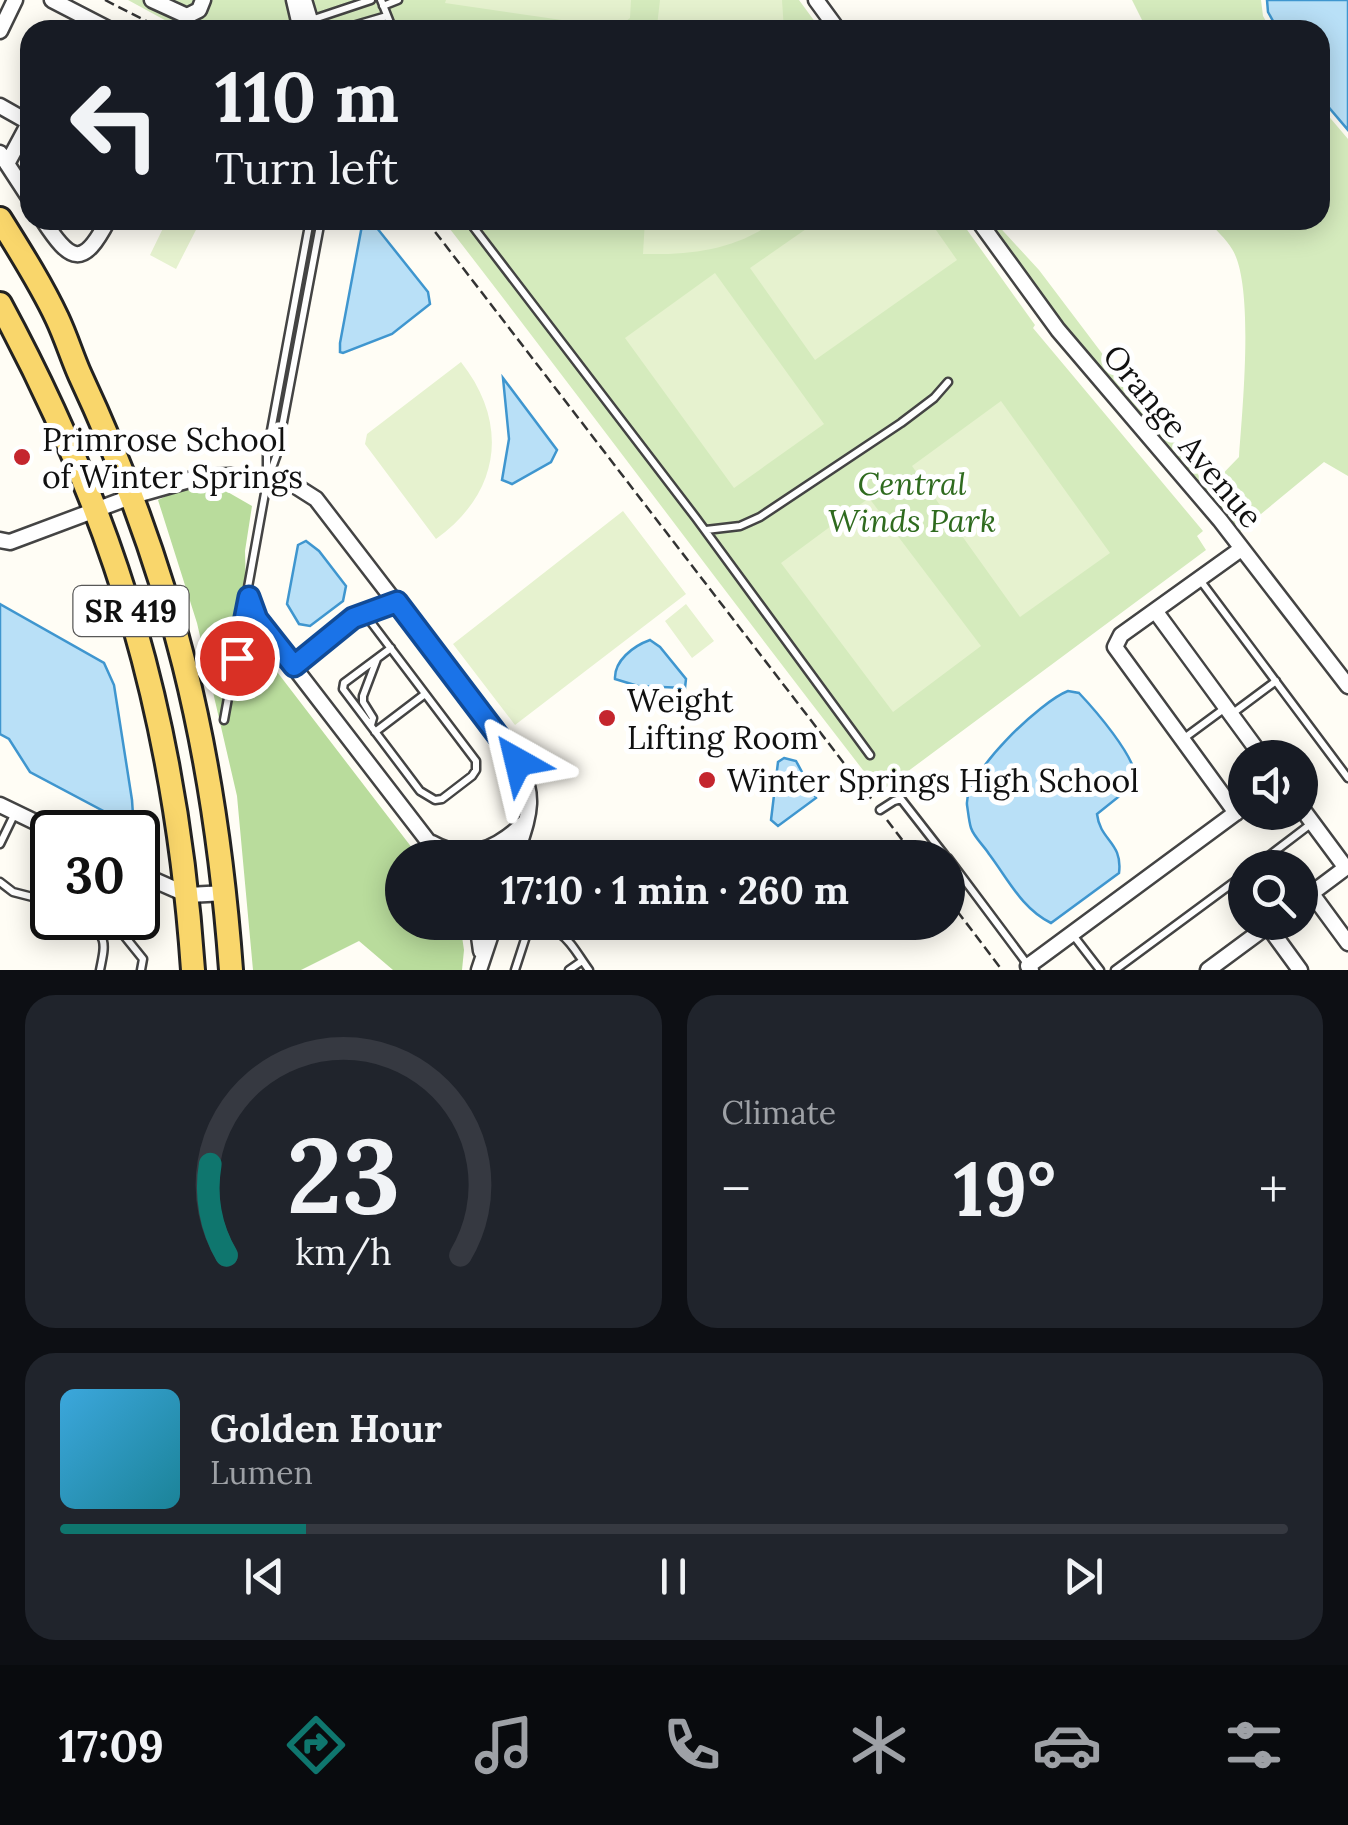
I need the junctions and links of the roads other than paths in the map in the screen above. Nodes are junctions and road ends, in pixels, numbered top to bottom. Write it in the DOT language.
graph roads {
  1 [pos="15,0"];
  2 [pos="52,0"];
  3 [pos="152,0"];
  4 [pos="202,0"];
  5 [pos="371,0"];
  6 [pos="398,0"];
  7 [pos="382,3"];
  8 [pos="0,6"];
  9 [pos="387,16"];
  10 [pos="91,20"];
  11 [pos="321,20"];
  12 [pos="373,20"];
  13 [pos="388,20"];
  14 [pos="0,32"];
  15 [pos="20,134"];
  16 [pos="4,158"];
  17 [pos="20,183"];
  18 [pos="0,219"];
  19 [pos="54,230"];
  20 [pos="103,230"];
  21 [pos="308,230"];
  22 [pos="319,230"];
  23 [pos="476,230"];
  24 [pos="984,230"];
  25 [pos="0,304"];
  26 [pos="948,382"];
  27 [pos="268,482"];
  28 [pos="132,496"];
  29 [pos="96,509"];
  30 [pos="704,530"];
  31 [pos="0,540"];
  32 [pos="1241,549"];
  33 [pos="1200,580"];
  34 [pos="249,597"];
  35 [pos="397,602"];
  36 [pos="1156,612"];
  37 [pos="364,613"];
  38 [pos="391,648"];
  39 [pos="377,658"];
  40 [pos="294,666"];
  41 [pos="1276,680"];
  42 [pos="1348,686"];
  43 [pos="425,694"];
  44 [pos="1229,711"];
  45 [pos="224,720"];
  46 [pos="373,729"];
  47 [pos="1182,740"];
  48 [pos="1251,740"];
  49 [pos="870,755"];
  50 [pos="1348,778"];
  51 [pos="1228,795"];
  52 [pos="0,805"];
  53 [pos="880,810"];
  54 [pos="15,812"];
  55 [pos="1228,818"];
  56 [pos="30,819"];
  57 [pos="526,822"];
  58 [pos="1318,829"];
  59 [pos="1304,830"];
  60 [pos="427,840"];
  61 [pos="503,840"];
  62 [pos="520,840"];
  63 [pos="933,840"];
  64 [pos="0,844"];
  65 [pos="1277,850"];
  66 [pos="1347,867"];
  67 [pos="0,882"];
  68 [pos="965,882"];
  69 [pos="160,883"];
  70 [pos="1228,887"];
  71 [pos="1318,889"];
  72 [pos="226,893"];
  73 [pos="30,896"];
  74 [pos="188,896"];
  75 [pos="1318,911"];
  76 [pos="1072,934"];
  77 [pos="104,940"];
  78 [pos="127,940"];
  79 [pos="479,940"];
  80 [pos="489,940"];
  81 [pos="1253,940"];
  82 [pos="1280,940"];
  83 [pos="1348,943"];
  84 [pos="582,961"];
  85 [pos="1227,964"];
  86 [pos="1030,968"];
  87 [pos="100,970"];
  88 [pos="141,970"];
  89 [pos="193,970"];
  90 [pos="232,970"];
  91 [pos="479,970"];
  92 [pos="515,970"];
  93 [pos="570,970"];
  94 [pos="589,970"];
  95 [pos="1100,970"];
  96 [pos="1115,970"];
  97 [pos="1208,970"];
  98 [pos="1300,970"];
  1 -- 8 [label="street"];
  1 -- 14 [label="street"];
  2 -- 10 [label="street"];
  3 -- 4 [label="street"];
  5 -- 11 [label="lane"];
  6 -- 7 [label="lane"];
  7 -- 9 [label="lane"];
  9 -- 12 [label="lane"];
  9 -- 13 [label="lane"];
  15 -- 16 [label="street"];
  16 -- 17 [label="street"];
  18 -- 28 [label="main road, SR 419"];
  19 -- 20 [label="street"];
  21 -- 27 [label="lane"];
  22 -- 27 [label="lane"];
  23 -- 30 [label="lane"];
  24 -- 32 [label="street, Orange Avenue"];
  25 -- 29 [label="main road, SR 419"];
  26 -- 30 [label="lane"];
  27 -- 28 [label="street"];
  27 -- 34 [label="lane"];
  27 -- 35 [label="street"];
  28 -- 29 [label="street"];
  28 -- 72 [label="main road, SR 419"];
  29 -- 31 [label="street"];
  29 -- 74 [label="main road, SR 419"];
  30 -- 49 [label="lane"];
  32 -- 33 [label="street"];
  32 -- 42 [label="street, Orange Avenue"];
  33 -- 36 [label="street"];
  33 -- 41 [label="lane"];
  34 -- 40 [label="street"];
  34 -- 45 [label="lane"];
  35 -- 37 [label="lane"];
  35 -- 57 [label="street"];
  36 -- 44 [label="street"];
  36 -- 47 [label="street"];
  37 -- 38 [label="lane"];
  37 -- 40 [label="lane"];
  38 -- 39 [label="lane"];
  38 -- 43 [label="lane"];
  39 -- 46 [label="lane"];
  39 -- 46 [label="lane"];
  40 -- 60 [label="street"];
  41 -- 44 [label="lane"];
  41 -- 50 [label="lane"];
  43 -- 46 [label="lane"];
  43 -- 46 [label="lane"];
  44 -- 47 [label="lane"];
  44 -- 48 [label="street"];
  47 -- 51 [label="street"];
  52 -- 54 [label="street"];
  53 -- 63 [label="lane"];
  54 -- 56 [label="street"];
  54 -- 64 [label="lane"];
  55 -- 76 [label="street"];
  57 -- 61 [label="street"];
  57 -- 62 [label="street"];
  58 -- 66 [label="street"];
  59 -- 65 [label="lane"];
  66 -- 71 [label="street"];
  67 -- 73 [label="lane"];
  68 -- 86 [label="lane"];
  69 -- 74 [label="street"];
  70 -- 96 [label="lane"];
  72 -- 74 [label="street"];
  72 -- 90 [label="main road, SR 419"];
  74 -- 89 [label="main road, SR 419"];
  75 -- 83 [label="street"];
  76 -- 86 [label="street"];
  76 -- 95 [label="lane"];
  77 -- 87 [label="lane"];
  78 -- 88 [label="lane"];
  79 -- 91 [label="street"];
  80 -- 91 [label="street"];
  81 -- 85 [label="street"];
  82 -- 98 [label="street"];
  84 -- 92 [label="lane"];
  84 -- 93 [label="lane"];
  84 -- 94 [label="lane"];
  85 -- 97 [label="street"];
}
